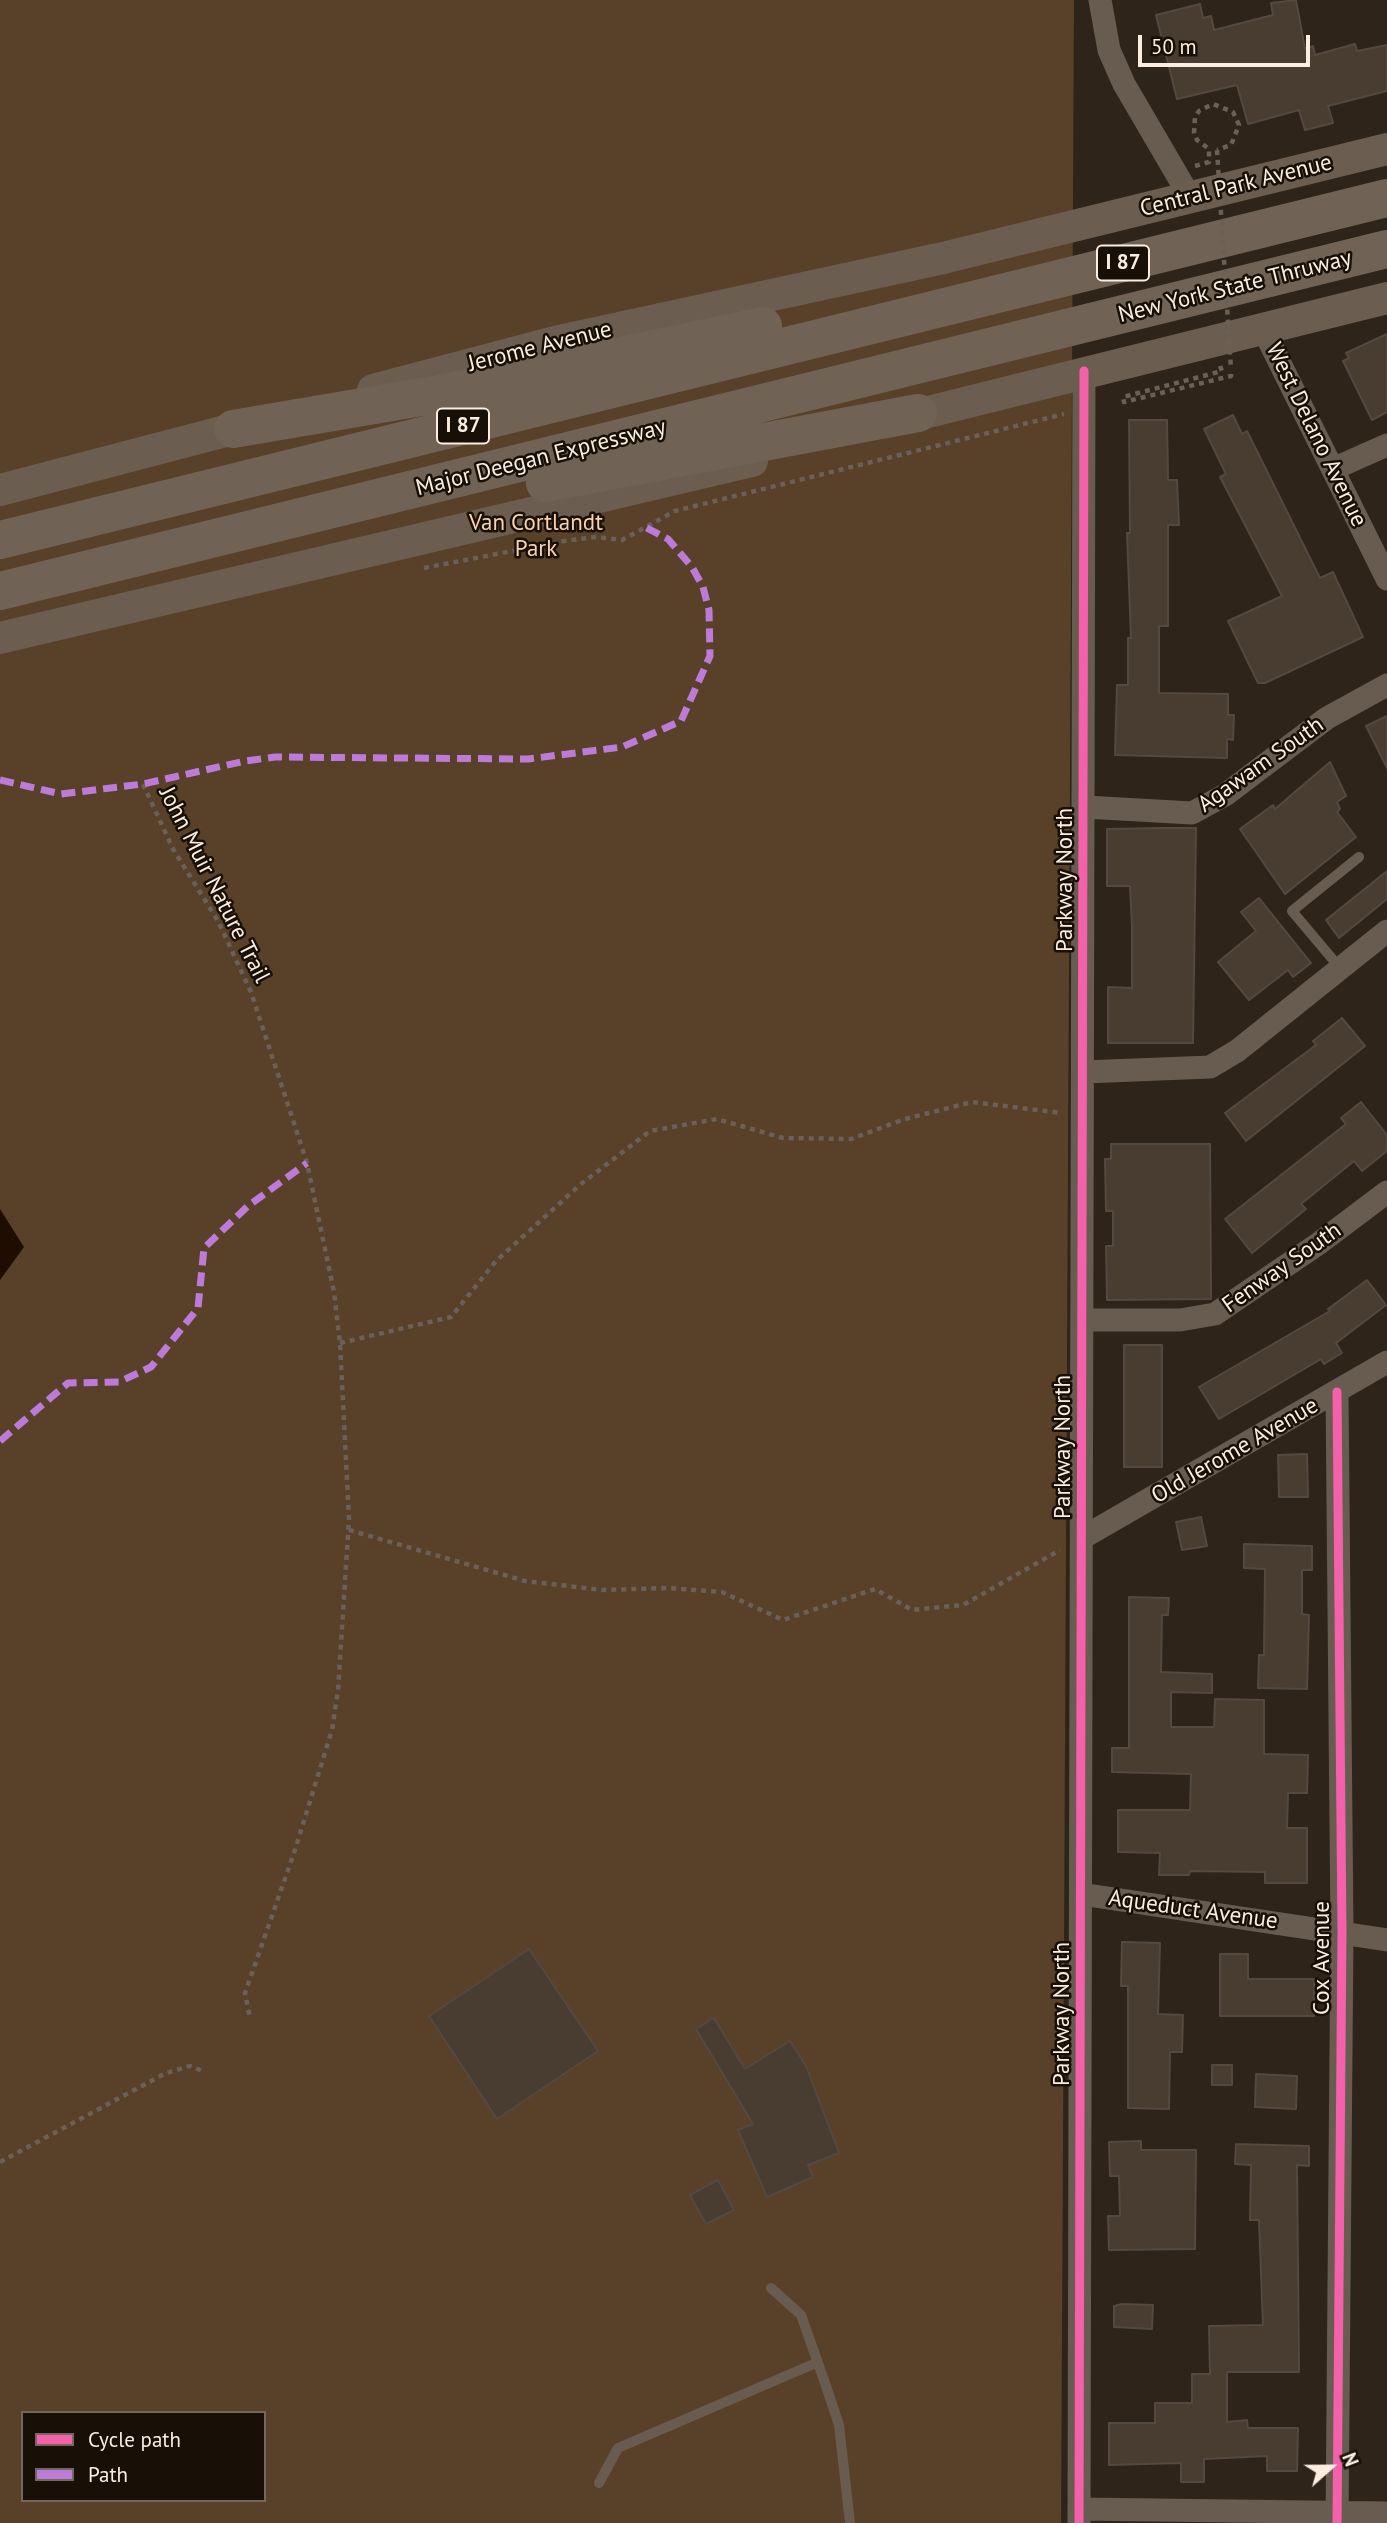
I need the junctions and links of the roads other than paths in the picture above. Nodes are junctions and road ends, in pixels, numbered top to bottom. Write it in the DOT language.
graph roads {
  1 [pos="1100,0"];
  2 [pos="1387,149"];
  3 [pos="1190,197"];
  4 [pos="1387,198"];
  5 [pos="1084,224"];
  6 [pos="1387,249"];
  7 [pos="1387,298"];
  8 [pos="926,311"];
  9 [pos="1082,325"];
  10 [pos="1263,329"];
  11 [pos="1084,371"];
  12 [pos="918,414"];
  13 [pos="233,429"];
  14 [pos="1387,445"];
  15 [pos="1333,469"];
  16 [pos="0,490"];
  17 [pos="335,509"];
  18 [pos="0,540"];
  19 [pos="1387,579"];
  20 [pos="0,591"];
  21 [pos="0,638"];
  22 [pos="1387,685"];
  23 [pos="1085,807"];
  24 [pos="1359,857"];
  25 [pos="1387,931"];
  26 [pos="1340,968"];
  27 [pos="1084,1072"];
  28 [pos="1387,1192"];
  29 [pos="1083,1320"];
  30 [pos="1387,1362"];
  31 [pos="1337,1392"];
  32 [pos="1082,1538"];
  33 [pos="1081,1894"];
  34 [pos="1342,1933"];
  35 [pos="1387,1940"];
  36 [pos="771,2288"];
  37 [pos="816,2363"];
  38 [pos="599,2483"];
  39 [pos="1387,2513"];
  40 [pos="1079,2516"];
  41 [pos="1337,2518"];
  42 [pos="850,2523"];
  1 -- 3 [label="street"];
  2 -- 3 [label="main road, Central Park Avenue"];
  3 -- 5 [label="main road, Central Park Avenue"];
  4 -- 8 [label="highway, I 87"];
  5 -- 13 [label="main road, Jerome Avenue"];
  6 -- 9 [label="highway, New York State Thruway / I 87"];
  7 -- 10 [label="main road"];
  8 -- 13 [label="highway"];
  8 -- 18 [label="highway, I 87"];
  9 -- 17 [label="highway, Major Deegan Expressway / I 87"];
  10 -- 11 [label="main road"];
  10 -- 15 [label="street, West Delano Avenue"];
  11 -- 12 [label="main road"];
  11 -- 23 [label="street, Parkway North"];
  12 -- 17 [label="highway"];
  12 -- 21 [label="main road"];
  13 -- 16 [label="main road, Jerome Avenue"];
  14 -- 15 [label="street"];
  15 -- 19 [label="street, West Delano Avenue"];
  17 -- 20 [label="highway, Major Deegan Expressway / I 87"];
  22 -- 23 [label="street, Agawam South"];
  23 -- 27 [label="street, Parkway North"];
  24 -- 26 [label="lane"];
  25 -- 26 [label="street"];
  26 -- 27 [label="street"];
  27 -- 29 [label="street, Parkway North"];
  28 -- 29 [label="street, Fenway South"];
  29 -- 32 [label="street, Parkway North"];
  30 -- 31 [label="street, Old Jerome Avenue"];
  31 -- 32 [label="street, Old Jerome Avenue"];
  31 -- 34 [label="street, Cox Avenue"];
  32 -- 33 [label="street, Parkway North"];
  33 -- 34 [label="street, Aqueduct Avenue"];
  33 -- 40 [label="street, Parkway North"];
  34 -- 35 [label="street, Aqueduct Avenue"];
  34 -- 41 [label="street, Cox Avenue"];
  36 -- 37 [label="lane"];
  37 -- 38 [label="lane"];
  37 -- 42 [label="lane"];
  39 -- 41 [label="street"];
  40 -- 41 [label="street"];
}
